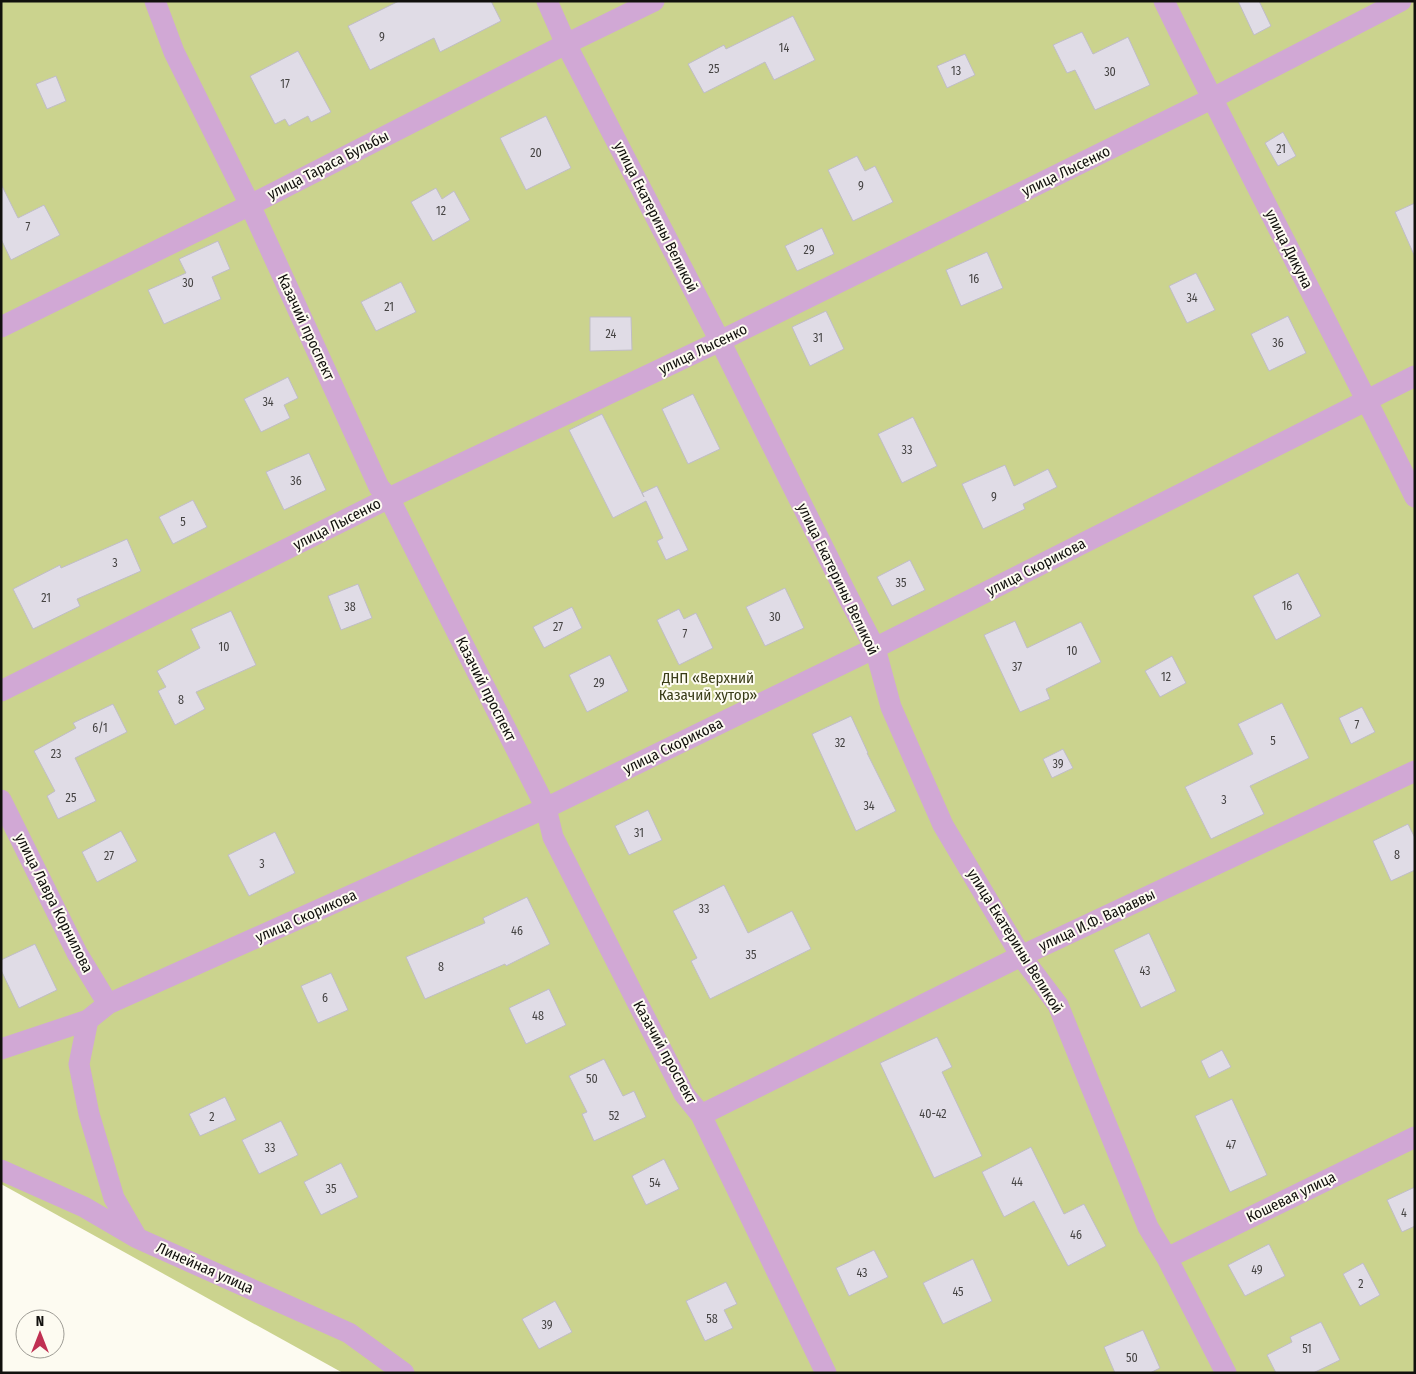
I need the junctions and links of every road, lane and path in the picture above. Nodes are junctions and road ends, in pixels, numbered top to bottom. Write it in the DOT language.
graph roads {
  1 [pos="154,1"];
  2 [pos="547,1"];
  3 [pos="654,1"];
  4 [pos="1164,1"];
  5 [pos="1401,1"];
  6 [pos="566,44"];
  7 [pos="1211,99"];
  8 [pos="250,205"];
  9 [pos="1,327"];
  10 [pos="720,342"];
  11 [pos="1415,376"];
  12 [pos="1368,400"];
  13 [pos="1415,497"];
  14 [pos="389,498"];
  15 [pos="875,648"];
  16 [pos="1,691"];
  17 [pos="1415,772"];
  18 [pos="1,800"];
  19 [pos="546,808"];
  20 [pos="1021,956"];
  21 [pos="108,1004"];
  22 [pos="88,1020"];
  23 [pos="1,1050"];
  24 [pos="701,1115"];
  25 [pos="1415,1137"];
  26 [pos="1,1170"];
  27 [pos="137,1238"];
  28 [pos="1166,1258"];
  29 [pos="404,1373"];
  30 [pos="826,1373"];
  31 [pos="1226,1373"];
  1 -- 8 [label="street, Казачий проспект"];
  2 -- 6 [label="street, улица Екатерины Великой"];
  3 -- 6 [label="street, улица Тараса Бульбы"];
  4 -- 7 [label="street, улица Дикуна"];
  5 -- 7 [label="street, улица Лысенко"];
  6 -- 8 [label="street, улица Тараса Бульбы"];
  6 -- 10 [label="street, улица Екатерины Великой"];
  7 -- 10 [label="street, улица Лысенко"];
  7 -- 12 [label="street, улица Дикуна"];
  8 -- 9 [label="street, улица Тараса Бульбы"];
  8 -- 14 [label="street, Казачий проспект"];
  10 -- 14 [label="street, улица Лысенко"];
  10 -- 15 [label="street, улица Екатерины Великой"];
  11 -- 12 [label="street, улица Скорикова"];
  12 -- 13 [label="street, улица Дикуна"];
  12 -- 15 [label="street, улица Скорикова"];
  14 -- 16 [label="street, улица Лысенко"];
  14 -- 19 [label="street, Казачий проспект"];
  15 -- 19 [label="street, улица Скорикова"];
  15 -- 20 [label="street, улица Екатерины Великой"];
  17 -- 20 [label="street, улица И.Ф. Вараввы"];
  18 -- 21 [label="street, улица Лавра Корнилова"];
  19 -- 21 [label="street, улица Скорикова"];
  19 -- 24 [label="street, Казачий проспект"];
  20 -- 24 [label="street, улица И.Ф. Вараввы"];
  20 -- 28 [label="street, улица Екатерины Великой"];
  21 -- 22 [label="street, улица Скорикова"];
  22 -- 23 [label="street, улица Скорикова"];
  22 -- 27 [label="street"];
  24 -- 30 [label="street, Казачий проспект"];
  25 -- 28 [label="street, Кошевая улица"];
  26 -- 27 [label="street, Линейная улица"];
  27 -- 29 [label="street, Линейная улица"];
  28 -- 31 [label="street, улица Екатерины Великой"];
}
